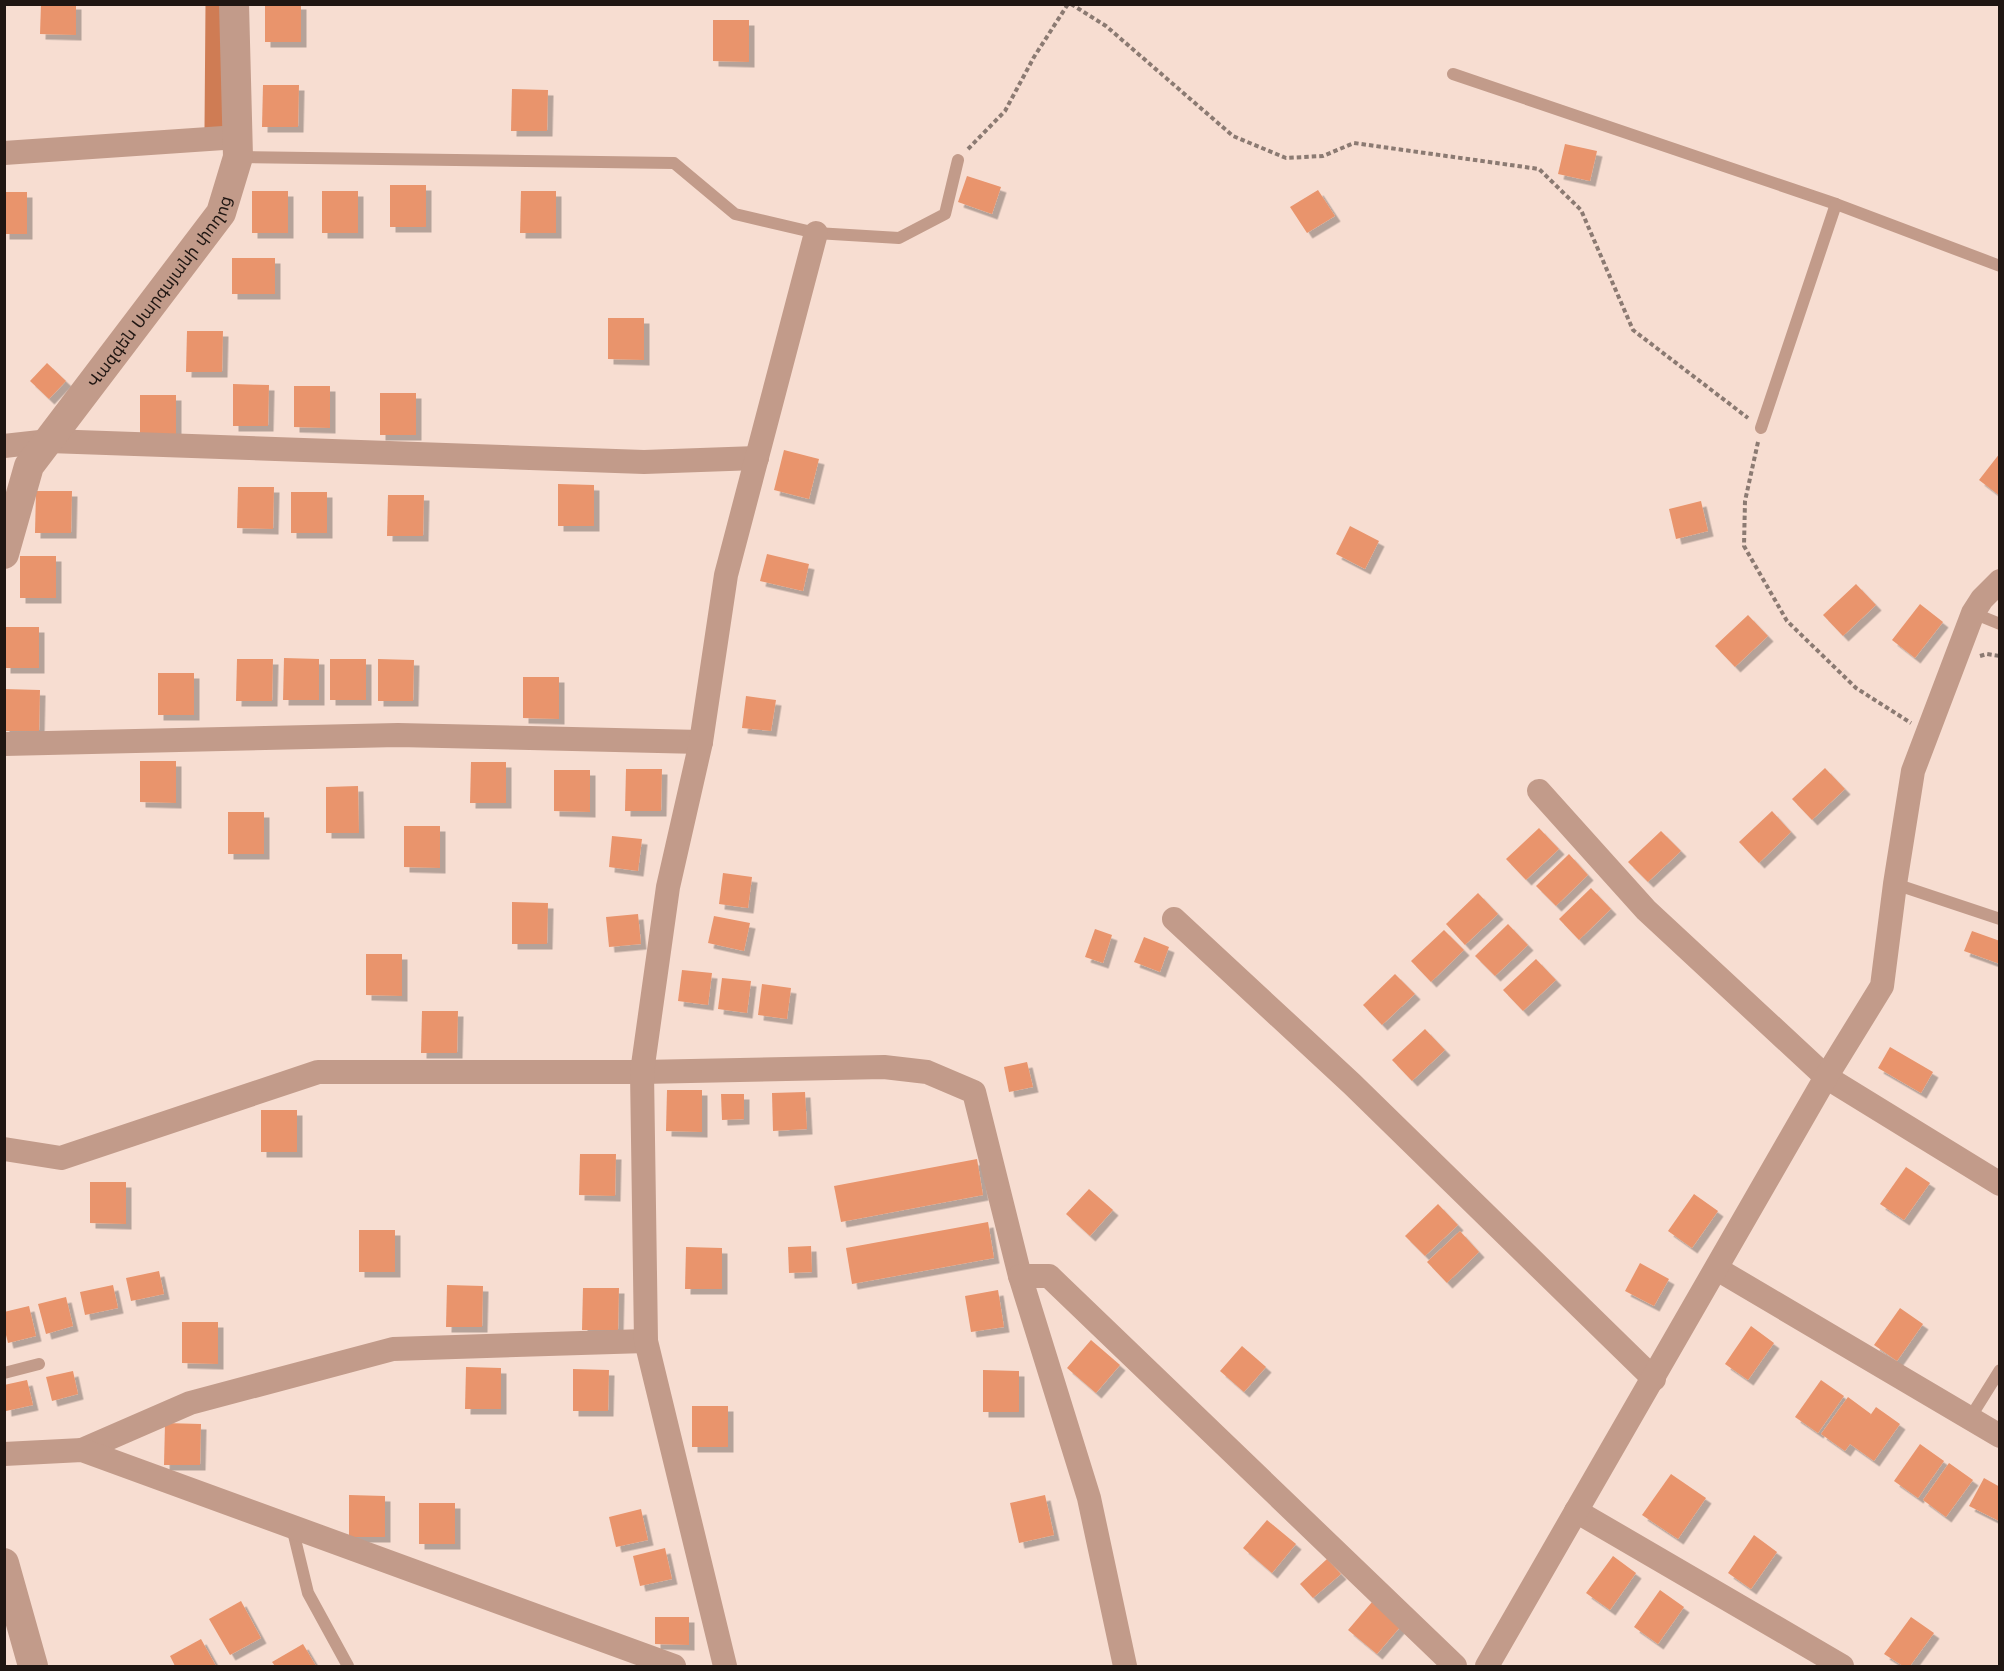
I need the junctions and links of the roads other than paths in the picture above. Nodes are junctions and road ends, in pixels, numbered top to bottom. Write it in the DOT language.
graph roads {
  1 [pos="234,4"];
  2 [pos="1453,74"];
  3 [pos="238,147"];
  4 [pos="4,153"];
  5 [pos="958,160"];
  6 [pos="1836,204"];
  7 [pos="816,233"];
  8 [pos="2000,266"];
  9 [pos="1761,428"];
  10 [pos="49,441"];
  11 [pos="4,446"];
  12 [pos="757,458"];
  13 [pos="4,554"];
  14 [pos="2000,581"];
  15 [pos="1973,614"];
  16 [pos="2000,624"];
  17 [pos="701,742"];
  18 [pos="4,744"];
  19 [pos="1539,791"];
  20 [pos="1895,884"];
  21 [pos="1174,919"];
  22 [pos="2000,919"];
  23 [pos="642,1072"];
  24 [pos="1826,1077"];
  25 [pos="4,1149"];
  26 [pos="2000,1184"];
  27 [pos="1717,1269"];
  28 [pos="1020,1276"];
  29 [pos="646,1341"];
  30 [pos="39,1365"];
  31 [pos="2000,1370"];
  32 [pos="4,1373"];
  33 [pos="1654,1379"];
  34 [pos="1970,1418"];
  35 [pos="2000,1436"];
  36 [pos="82,1450"];
  37 [pos="4,1454"];
  38 [pos="1576,1512"];
  39 [pos="292,1527"];
  40 [pos="4,1563"];
  41 [pos="33,1666"];
  42 [pos="348,1666"];
  43 [pos="674,1666"];
  44 [pos="725,1666"];
  45 [pos="1125,1666"];
  46 [pos="1455,1666"];
  47 [pos="1486,1666"];
  48 [pos="1842,1666"];
  1 -- 3 [label="street, Վազգեն Սարգսյանի փողոց"];
  2 -- 6 [label="lane"];
  3 -- 4 [label="street"];
  3 -- 7 [label="lane"];
  3 -- 10 [label="street, Վազգեն Սարգսյանի փողոց"];
  5 -- 7 [label="lane"];
  6 -- 8 [label="lane"];
  6 -- 9 [label="lane"];
  7 -- 12 [label="street"];
  10 -- 11 [label="street"];
  10 -- 12 [label="street"];
  10 -- 13 [label="street, Վազգեն Սարգսյանի փողոց"];
  12 -- 17 [label="street"];
  14 -- 15 [label="street"];
  15 -- 16 [label="lane"];
  15 -- 20 [label="street"];
  17 -- 18 [label="street"];
  17 -- 23 [label="street"];
  19 -- 24 [label="street"];
  20 -- 22 [label="lane"];
  20 -- 24 [label="street"];
  21 -- 33 [label="street"];
  23 -- 25 [label="street"];
  23 -- 28 [label="street"];
  23 -- 29 [label="street"];
  24 -- 26 [label="street"];
  24 -- 27 [label="street"];
  27 -- 33 [label="street"];
  27 -- 34 [label="street"];
  28 -- 45 [label="street"];
  28 -- 46 [label="street"];
  29 -- 36 [label="street"];
  29 -- 44 [label="street"];
  30 -- 32 [label="lane"];
  31 -- 34 [label="lane"];
  33 -- 38 [label="street"];
  34 -- 35 [label="street"];
  36 -- 37 [label="street"];
  36 -- 39 [label="street"];
  38 -- 47 [label="street"];
  38 -- 48 [label="street"];
  39 -- 42 [label="lane"];
  39 -- 43 [label="street"];
  40 -- 41 [label="street"];
}
